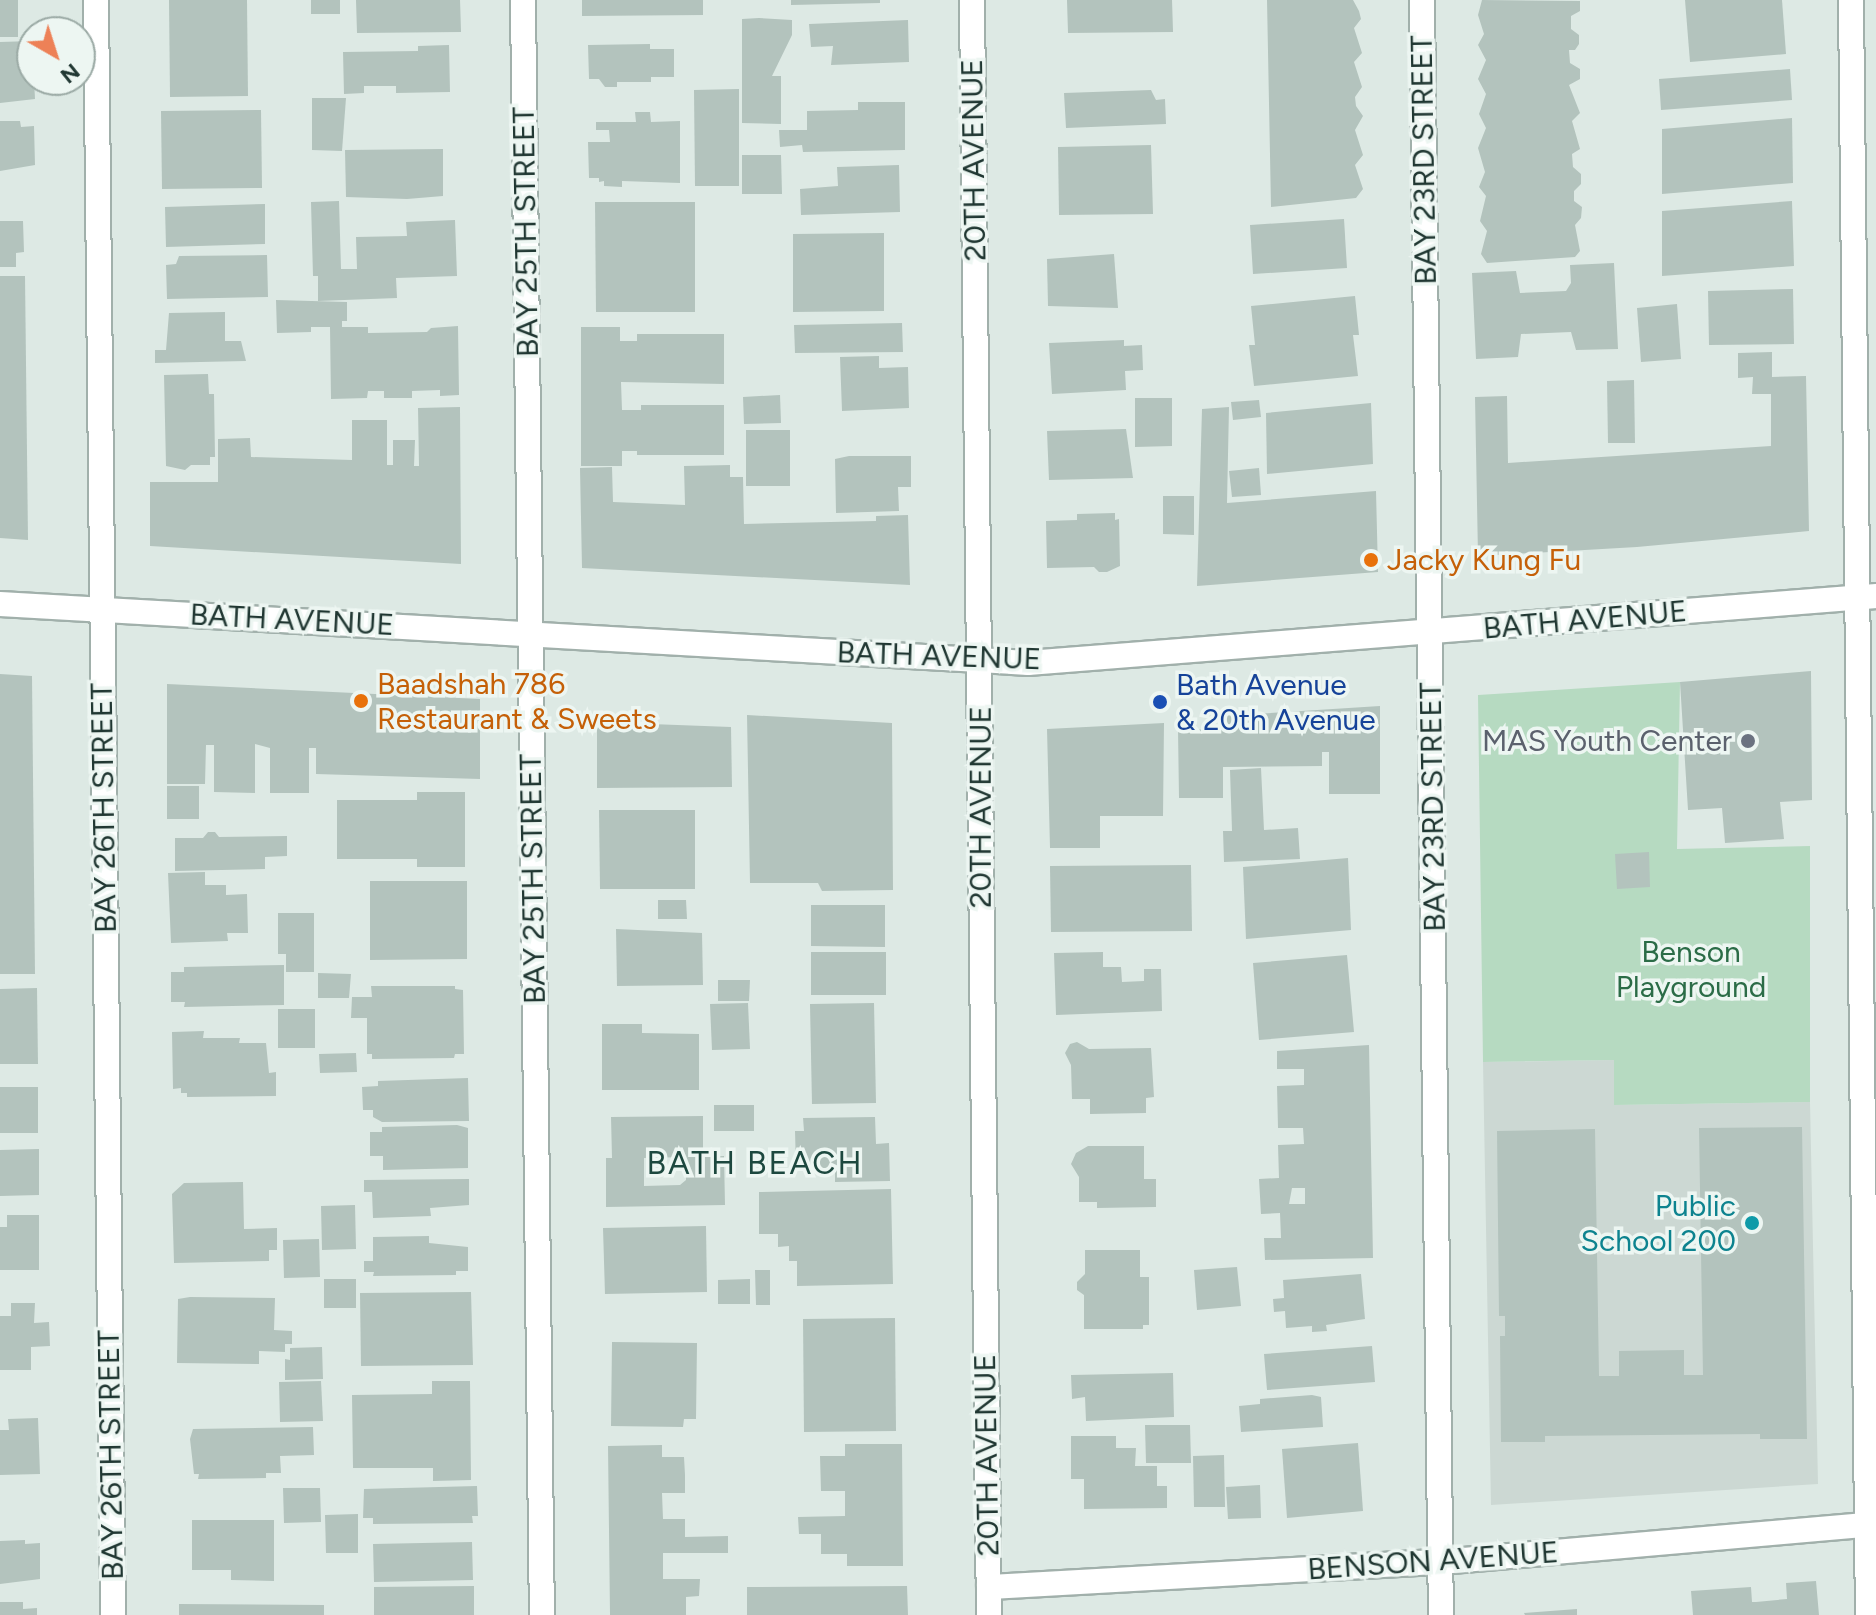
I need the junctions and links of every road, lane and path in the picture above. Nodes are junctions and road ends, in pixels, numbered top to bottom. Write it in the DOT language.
graph roads {
  1 [pos="96,0"];
  2 [pos="523,0"];
  3 [pos="972,0"];
  4 [pos="1422,0"];
  5 [pos="1851,0"];
  6 [pos="1867,597"];
  7 [pos="0,604"];
  8 [pos="102,610"];
  9 [pos="531,633"];
  10 [pos="1431,633"];
  11 [pos="980,660"];
  12 [pos="1871,1525"];
  13 [pos="1441,1562"];
  14 [pos="989,1587"];
  15 [pos="113,1615"];
  16 [pos="542,1615"];
  17 [pos="989,1615"];
  18 [pos="1441,1615"];
  19 [pos="1868,1615"];
  1 -- 8 [label="street, BAY 26TH STREET"];
  2 -- 9 [label="street, BAY 25TH STREET"];
  3 -- 11 [label="street, 20TH AVENUE"];
  4 -- 10 [label="street, BAY 23RD STREET"];
  5 -- 6 [label="street"];
  6 -- 10 [label="street, BATH AVENUE"];
  6 -- 12 [label="street"];
  7 -- 8 [label="street, BATH AVENUE"];
  8 -- 9 [label="street, BATH AVENUE"];
  8 -- 15 [label="street, BAY 26TH STREET"];
  9 -- 11 [label="street, BATH AVENUE"];
  9 -- 16 [label="street, BAY 25TH STREET"];
  10 -- 11 [label="street, BATH AVENUE"];
  10 -- 13 [label="street, BAY 23RD STREET"];
  11 -- 14 [label="street, 20TH AVENUE"];
  12 -- 13 [label="street, BENSON AVENUE"];
  12 -- 19 [label="street"];
  13 -- 14 [label="street, BENSON AVENUE"];
  13 -- 18 [label="street, BAY 23RD STREET"];
  14 -- 17 [label="street, 20TH AVENUE"];
}
